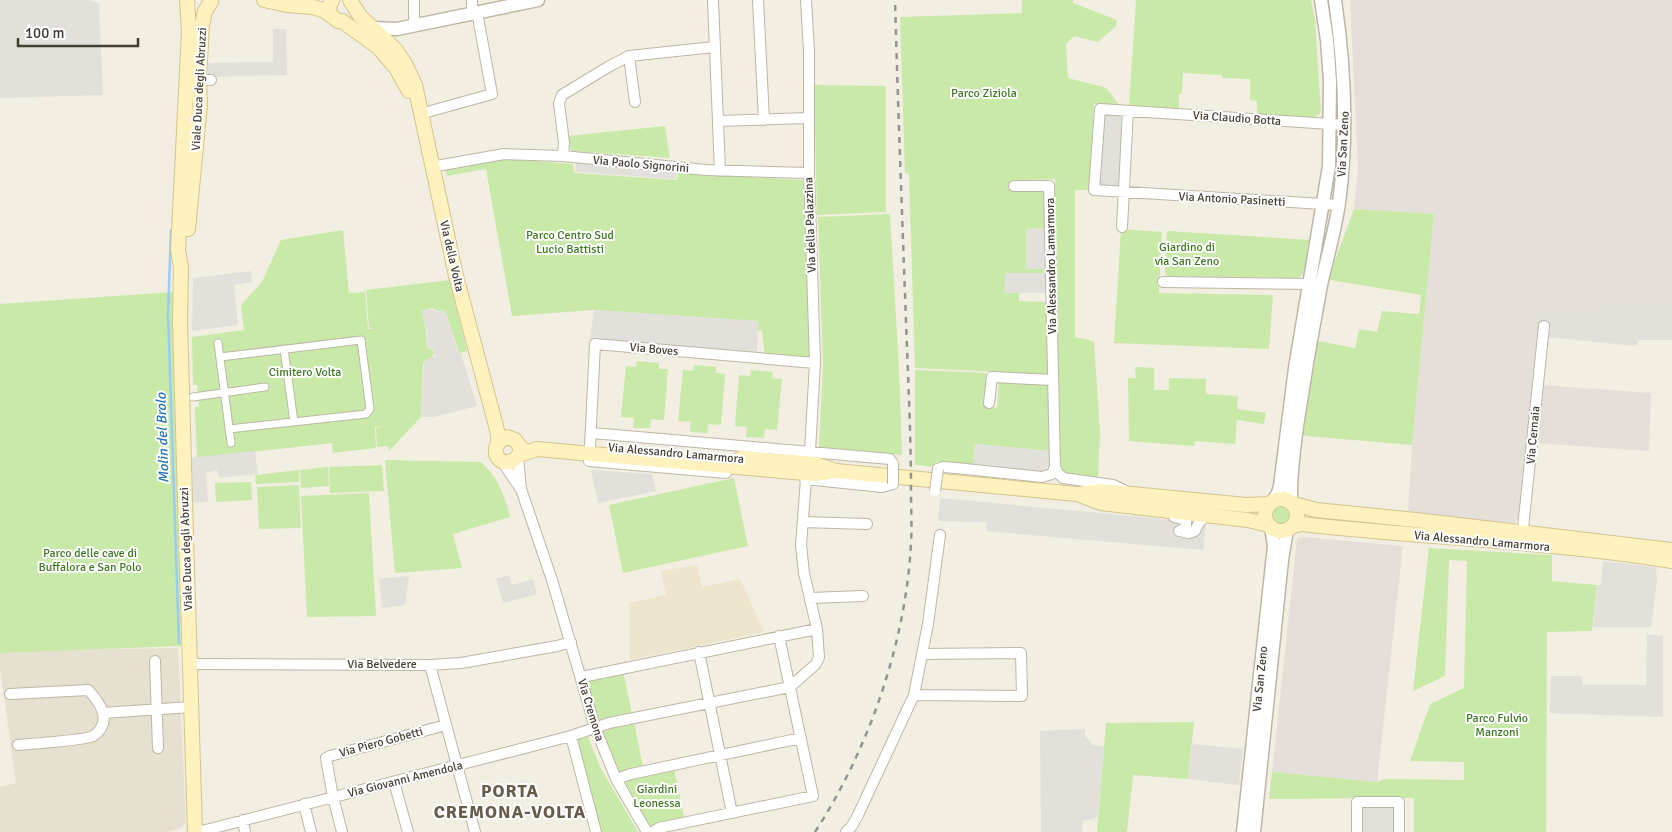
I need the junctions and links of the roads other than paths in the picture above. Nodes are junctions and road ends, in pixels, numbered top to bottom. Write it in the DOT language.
graph roads {
  1 [pos="188,0"];
  2 [pos="264,0"];
  3 [pos="332,0"];
  4 [pos="414,0"];
  5 [pos="472,0"];
  6 [pos="713,0"];
  7 [pos="758,0"];
  8 [pos="806,0"];
  9 [pos="1320,0"];
  10 [pos="1335,0"];
  11 [pos="212,1"];
  12 [pos="533,1"];
  13 [pos="352,3"];
  14 [pos="475,13"];
  15 [pos="336,18"];
  16 [pos="414,25"];
  17 [pos="372,28"];
  18 [pos="397,29"];
  19 [pos="357,31"];
  20 [pos="384,38"];
  21 [pos="714,47"];
  22 [pos="629,56"];
  23 [pos="634,102"];
  24 [pos="1128,111"];
  25 [pos="419,112"];
  26 [pos="808,118"];
  27 [pos="764,120"];
  28 [pos="718,121"];
  29 [pos="1330,124"];
  30 [pos="1345,125"];
  31 [pos="563,156"];
  32 [pos="431,167"];
  33 [pos="720,171"];
  34 [pos="809,173"];
  35 [pos="1014,186"];
  36 [pos="1094,190"];
  37 [pos="1125,192"];
  38 [pos="1323,204"];
  39 [pos="1339,205"];
  40 [pos="1122,227"];
  41 [pos="181,267"];
  42 [pos="1163,282"];
  43 [pos="1316,284"];
  44 [pos="1544,326"];
  45 [pos="218,343"];
  46 [pos="284,349"];
  47 [pos="220,357"];
  48 [pos="814,363"];
  49 [pos="1053,380"];
  50 [pos="265,387"];
  51 [pos="225,392"];
  52 [pos="193,397"];
  53 [pos="989,403"];
  54 [pos="294,422"];
  55 [pos="230,429"];
  56 [pos="507,439"];
  57 [pos="231,442"];
  58 [pos="590,444"];
  59 [pos="810,451"];
  60 [pos="518,457"];
  61 [pos="501,460"];
  62 [pos="1055,467"];
  63 [pos="806,480"];
  64 [pos="521,489"];
  65 [pos="936,491"];
  66 [pos="1077,494"];
  67 [pos="1134,494"];
  68 [pos="1271,502"];
  69 [pos="1292,503"];
  70 [pos="1162,511"];
  71 [pos="1209,515"];
  72 [pos="803,522"];
  73 [pos="867,524"];
  74 [pos="1270,526"];
  75 [pos="1290,528"];
  76 [pos="940,535"];
  77 [pos="1522,538"];
  78 [pos="1672,550"];
  79 [pos="1672,561"];
  80 [pos="552,580"];
  81 [pos="863,596"];
  82 [pos="810,598"];
  83 [pos="817,629"];
  84 [pos="779,636"];
  85 [pos="571,642"];
  86 [pos="698,652"];
  87 [pos="922,654"];
  88 [pos="155,661"];
  89 [pos="190,664"];
  90 [pos="430,665"];
  91 [pos="582,677"];
  92 [pos="790,687"];
  93 [pos="10,694"];
  94 [pos="914,695"];
  95 [pos="709,703"];
  96 [pos="191,707"];
  97 [pos="157,710"];
  98 [pos="104,713"];
  99 [pos="446,725"];
  100 [pos="595,727"];
  101 [pos="571,736"];
  102 [pos="801,738"];
  103 [pos="18,745"];
  104 [pos="158,748"];
  105 [pos="720,755"];
  106 [pos="457,765"];
  107 [pos="616,779"];
  108 [pos="394,782"];
  109 [pos="333,797"];
  110 [pos="304,804"];
  111 [pos="732,813"];
  112 [pos="243,820"];
  113 [pos="196,832"];
  114 [pos="245,832"];
  115 [pos="312,832"];
  116 [pos="342,832"];
  117 [pos="408,832"];
  118 [pos="475,832"];
  119 [pos="596,832"];
  120 [pos="647,832"];
  121 [pos="652,832"];
  122 [pos="846,832"];
  123 [pos="1243,832"];
  124 [pos="1254,832"];
  125 [pos="1357,832"];
  126 [pos="1399,832"];
  1 -- 11 [label="main road"];
  1 -- 41 [label="main road, Viale Duca degli Abruzzi"];
  2 -- 15 [label="main road, Via della Volta"];
  3 -- 15 [label="main road"];
  4 -- 16 [label="street"];
  5 -- 14 [label="street"];
  6 -- 21 [label="street"];
  7 -- 27 [label="street"];
  8 -- 26 [label="street, Via della Palazzina"];
  9 -- 29 [label="street, Via San Zeno"];
  10 -- 30 [label="street, Via San Zeno"];
  11 -- 41 [label="main road, Viale Duca degli Abruzzi"];
  12 -- 14 [label="street"];
  13 -- 15 [label="main road, Via della Volta"];
  13 -- 17 [label="main road, Via della Volta"];
  14 -- 16 [label="street"];
  14 -- 25 [label="street"];
  15 -- 19 [label="main road, Via della Volta"];
  16 -- 18 [label="street"];
  17 -- 18 [label="street"];
  17 -- 20 [label="main road, Via della Volta"];
  18 -- 20 [label="street"];
  19 -- 20 [label="street"];
  19 -- 25 [label="main road, Via della Volta"];
  20 -- 25 [label="main road, Via della Volta"];
  21 -- 22 [label="street"];
  21 -- 28 [label="street"];
  22 -- 23 [label="street"];
  22 -- 31 [label="street"];
  24 -- 29 [label="street, Via Claudio Botta"];
  24 -- 36 [label="street, Via Claudio Botta"];
  24 -- 37 [label="street"];
  25 -- 32 [label="main road, Via della Volta"];
  26 -- 27 [label="street"];
  26 -- 34 [label="street, Via della Palazzina"];
  27 -- 28 [label="street"];
  28 -- 33 [label="street"];
  29 -- 30 [label="street, Via Claudio Botta"];
  29 -- 38 [label="street, Via San Zeno"];
  30 -- 39 [label="street, Via San Zeno"];
  31 -- 32 [label="street, Via Paolo Signorini"];
  31 -- 33 [label="street, Via Paolo Signorini"];
  32 -- 56 [label="main road, Via della Volta"];
  33 -- 34 [label="street, Via Paolo Signorini"];
  34 -- 48 [label="street, Via della Palazzina"];
  35 -- 49 [label="street, Via Alessandro Lamarmora"];
  36 -- 37 [label="street, Via Antonio Pasinetti"];
  37 -- 38 [label="street, Via Antonio Pasinetti"];
  37 -- 40 [label="street"];
  38 -- 39 [label="street, Via Antonio Pasinetti"];
  38 -- 43 [label="street, Via San Zeno"];
  39 -- 43 [label="street, Via San Zeno"];
  41 -- 89 [label="main road, Viale Duca degli Abruzzi"];
  42 -- 43 [label="street"];
  43 -- 68 [label="street, Via San Zeno"];
  43 -- 69 [label="street, Via San Zeno"];
  44 -- 77 [label="street, Via Cernaia"];
  45 -- 47 [label="street"];
  46 -- 47 [label="street"];
  46 -- 54 [label="street"];
  46 -- 54 [label="street"];
  47 -- 51 [label="street"];
  48 -- 58 [label="street, Via Boves"];
  48 -- 59 [label="street, Via della Palazzina"];
  49 -- 53 [label="street"];
  49 -- 62 [label="street, Via Alessandro Lamarmora"];
  50 -- 51 [label="street"];
  51 -- 52 [label="street"];
  51 -- 55 [label="street"];
  54 -- 55 [label="street"];
  55 -- 57 [label="street"];
  56 -- 58 [label="main road, Via Alessandro Lamarmora"];
  56 -- 60 [label="main road, Via della Volta"];
  56 -- 61 [label="main road, Via della Volta"];
  58 -- 59 [label="street, Via Alessandro Lamarmora"];
  58 -- 60 [label="main road, Via Alessandro Lamarmora"];
  58 -- 63 [label="street, Via Alessandro Lamarmora"];
  58 -- 66 [label="main road, Via Alessandro Lamarmora"];
  59 -- 63 [label="street, Via Alessandro Lamarmora, bridge"];
  60 -- 61 [label="main road"];
  60 -- 64 [label="street, Via della Volta"];
  61 -- 64 [label="street, Via della Volta"];
  62 -- 65 [label="street, bridge"];
  62 -- 67 [label="street, Via Alessandro Lamarmora"];
  63 -- 72 [label="street"];
  64 -- 80 [label="street, Via della Volta"];
  66 -- 67 [label="main road, Via Alessandro Lamarmora"];
  66 -- 70 [label="main road, Via Alessandro Lamarmora"];
  67 -- 68 [label="main road, Via Alessandro Lamarmora"];
  68 -- 69 [label="main road"];
  68 -- 74 [label="main road"];
  69 -- 75 [label="main road"];
  69 -- 77 [label="main road, Via Alessandro Lamarmora"];
  70 -- 71 [label="main road, Via Alessandro Lamarmora"];
  70 -- 71 [label="street, Via Alessandro Lamarmora"];
  71 -- 74 [label="main road, Via Alessandro Lamarmora"];
  72 -- 73 [label="street"];
  72 -- 82 [label="street"];
  74 -- 75 [label="main road"];
  74 -- 123 [label="street, Via San Zeno"];
  75 -- 77 [label="main road, Via Alessandro Lamarmora"];
  75 -- 124 [label="street, Via San Zeno"];
  76 -- 87 [label="street"];
  77 -- 78 [label="main road, Via Alessandro Lamarmora"];
  77 -- 79 [label="main road, Via Alessandro Lamarmora"];
  80 -- 85 [label="street, Via Cremona"];
  81 -- 82 [label="street"];
  82 -- 83 [label="street"];
  83 -- 84 [label="street"];
  83 -- 92 [label="street"];
  84 -- 86 [label="street"];
  84 -- 92 [label="street"];
  85 -- 90 [label="street, Via Belvedere"];
  85 -- 91 [label="street, Via Cremona"];
  86 -- 91 [label="street"];
  86 -- 95 [label="street"];
  87 -- 94 [label="street"];
  87 -- 94 [label="street"];
  88 -- 97 [label="street"];
  89 -- 90 [label="street, Via Belvedere"];
  89 -- 96 [label="main road, Viale Duca degli Abruzzi"];
  90 -- 99 [label="street"];
  91 -- 100 [label="street, Via Cremona"];
  92 -- 95 [label="street, Via Giovanni Amendola"];
  92 -- 102 [label="street"];
  93 -- 98 [label="street"];
  94 -- 122 [label="street"];
  95 -- 100 [label="street, Via Giovanni Amendola"];
  95 -- 105 [label="street"];
  96 -- 97 [label="street"];
  96 -- 113 [label="main road, Viale Duca degli Abruzzi"];
  97 -- 98 [label="street"];
  97 -- 104 [label="street"];
  98 -- 103 [label="street"];
  99 -- 106 [label="street"];
  99 -- 109 [label="street, Via Piero Gobetti"];
  100 -- 101 [label="street, Via Giovanni Amendola"];
  100 -- 107 [label="street, Via Cremona"];
  101 -- 106 [label="street, Via Giovanni Amendola"];
  101 -- 119 [label="street"];
  102 -- 105 [label="street"];
  102 -- 111 [label="street"];
  105 -- 107 [label="street"];
  105 -- 111 [label="street"];
  106 -- 108 [label="street, Via Giovanni Amendola"];
  106 -- 118 [label="street"];
  107 -- 120 [label="street, Via Cremona"];
  108 -- 109 [label="street, Via Giovanni Amendola"];
  108 -- 117 [label="street"];
  109 -- 110 [label="street, Via Giovanni Amendola"];
  109 -- 116 [label="street"];
  110 -- 112 [label="street, Via Giovanni Amendola"];
  110 -- 115 [label="street"];
  111 -- 121 [label="street"];
  112 -- 113 [label="street, Via Giovanni Amendola"];
  112 -- 114 [label="street"];
  125 -- 126 [label="street"];
}
